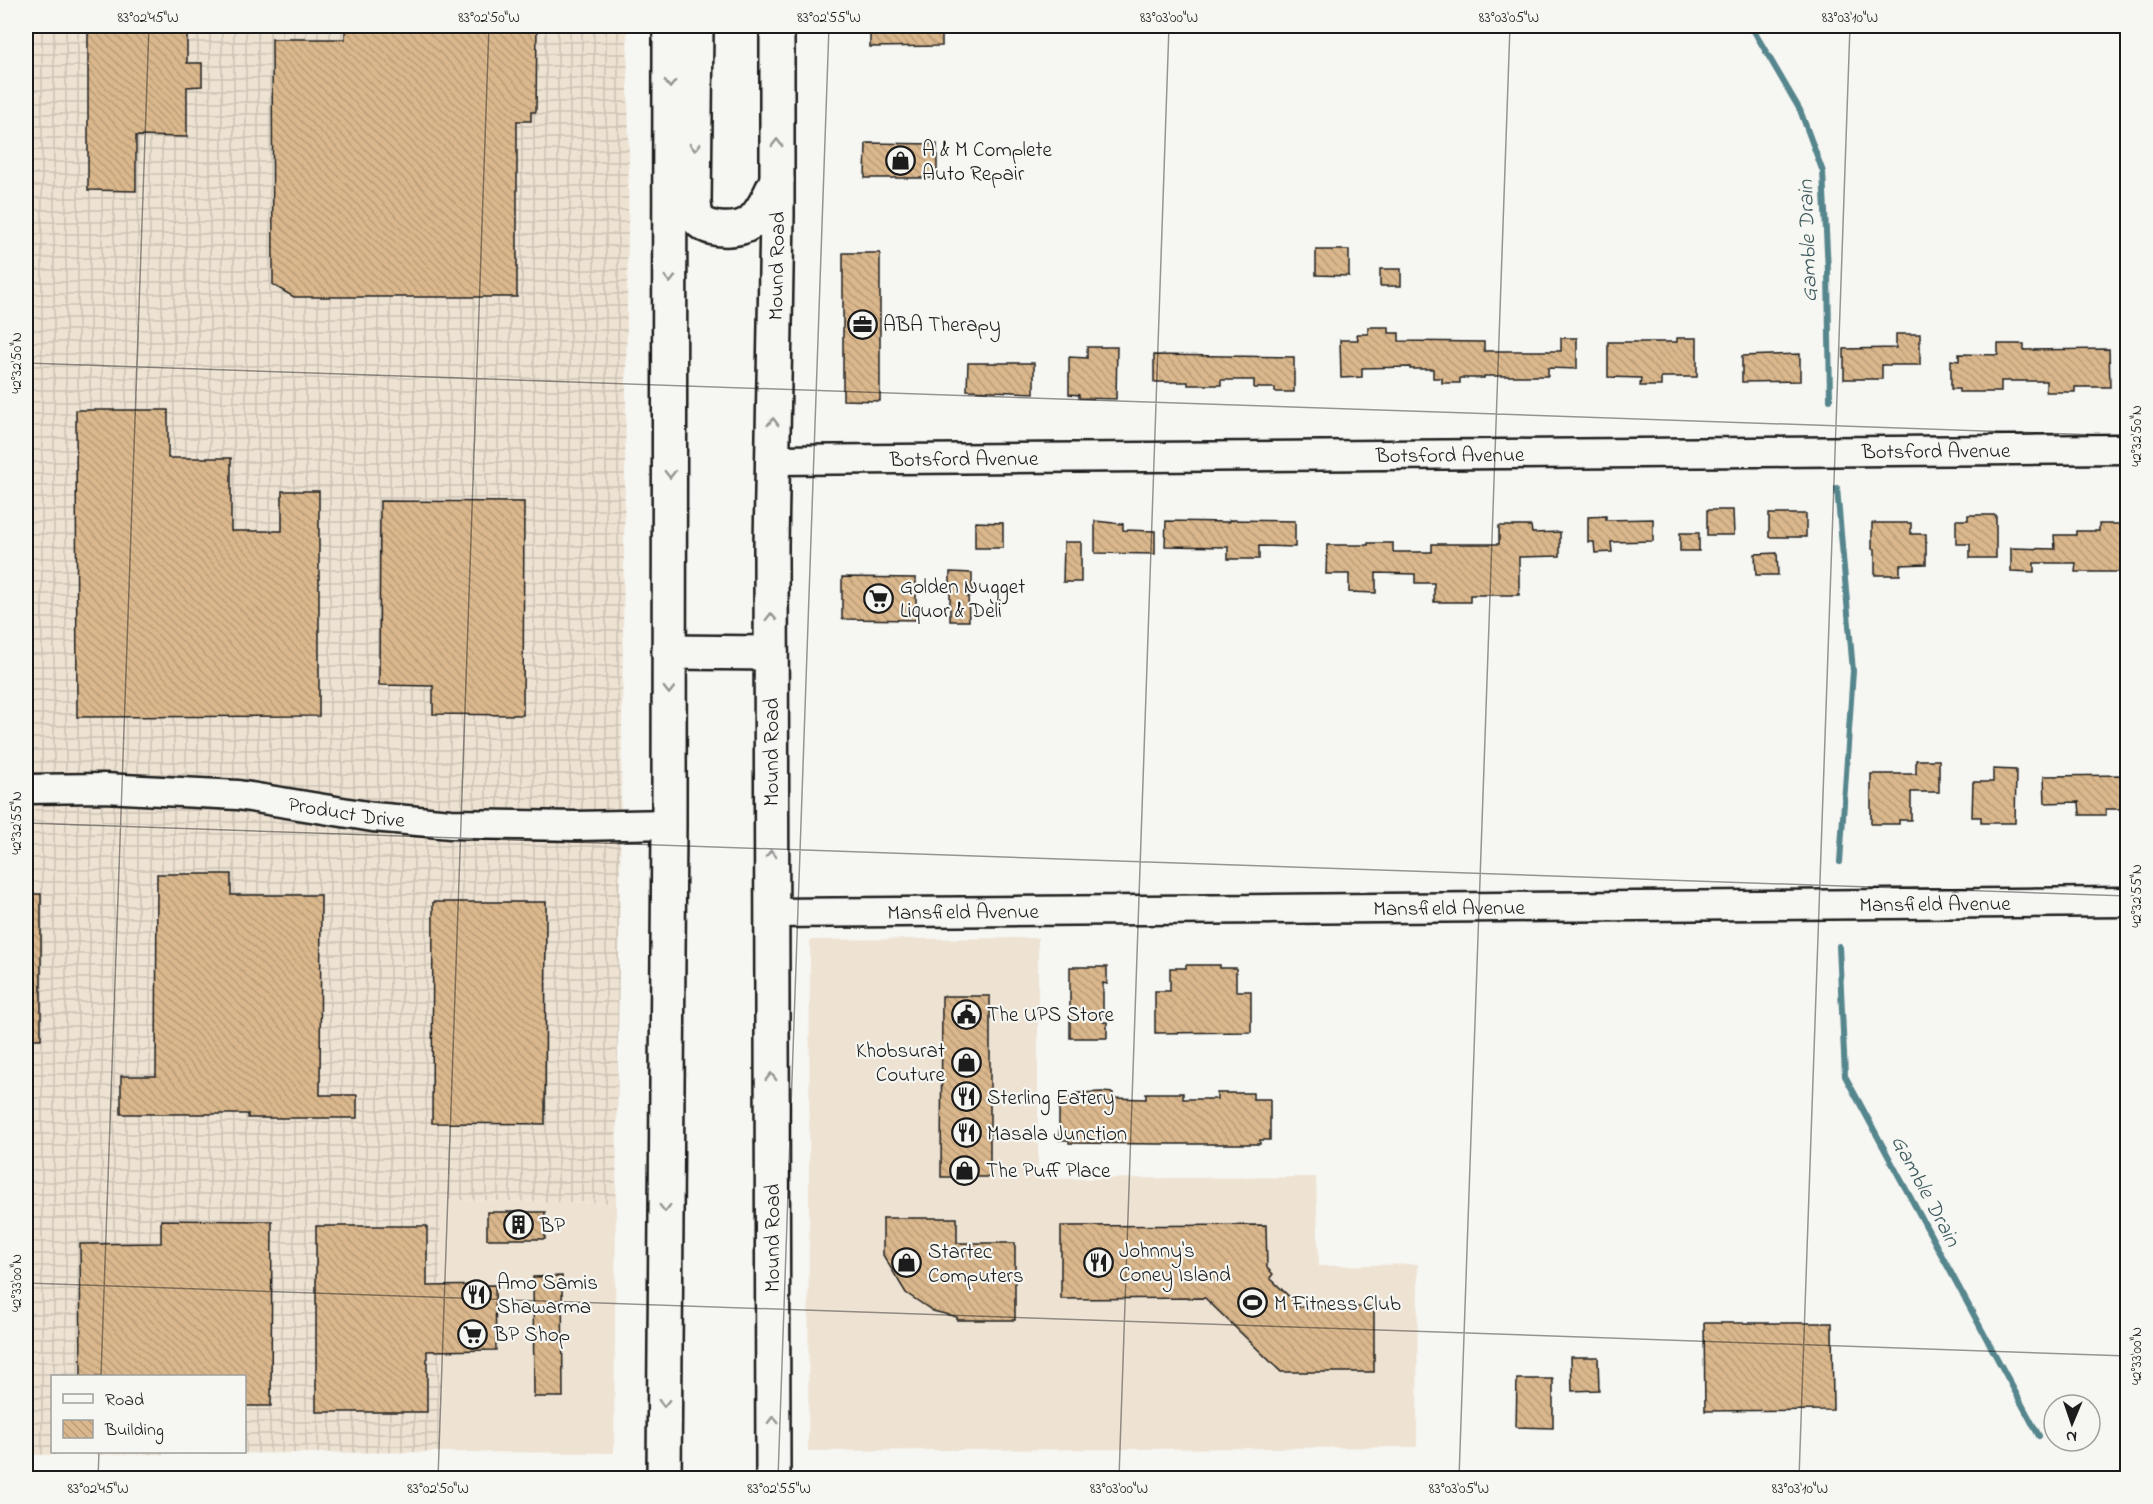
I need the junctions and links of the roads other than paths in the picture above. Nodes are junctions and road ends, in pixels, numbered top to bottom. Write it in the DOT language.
graph roads {
  1 [pos="670,26"];
  2 [pos="696,26"];
  3 [pos="777,26"];
  4 [pos="777,179"];
  5 [pos="2127,449"];
  6 [pos="772,460"];
  7 [pos="669,652"];
  8 [pos="771,653"];
  9 [pos="26,789"];
  10 [pos="669,824"];
  11 [pos="2127,902"];
  12 [pos="771,913"];
  13 [pos="664,1479"];
  14 [pos="773,1479"];
  1 -- 7 [label="main road, one-way"];
  2 -- 4 [label="main road, one-way"];
  4 -- 3 [label="main road, Mound Road, one-way"];
  6 -- 4 [label="main road, Mound Road, one-way"];
  5 -- 6 [label="street, Botsford Avenue"];
  8 -- 6 [label="main road, Mound Road, one-way"];
  7 -- 8 [label="main road"];
  7 -- 10 [label="main road, one-way"];
  12 -- 8 [label="main road, Mound Road, one-way"];
  9 -- 10 [label="street, Product Drive"];
  10 -- 13 [label="main road, one-way"];
  11 -- 12 [label="street, Mansfield Avenue"];
  14 -- 12 [label="main road, Mound Road, one-way"];
}
